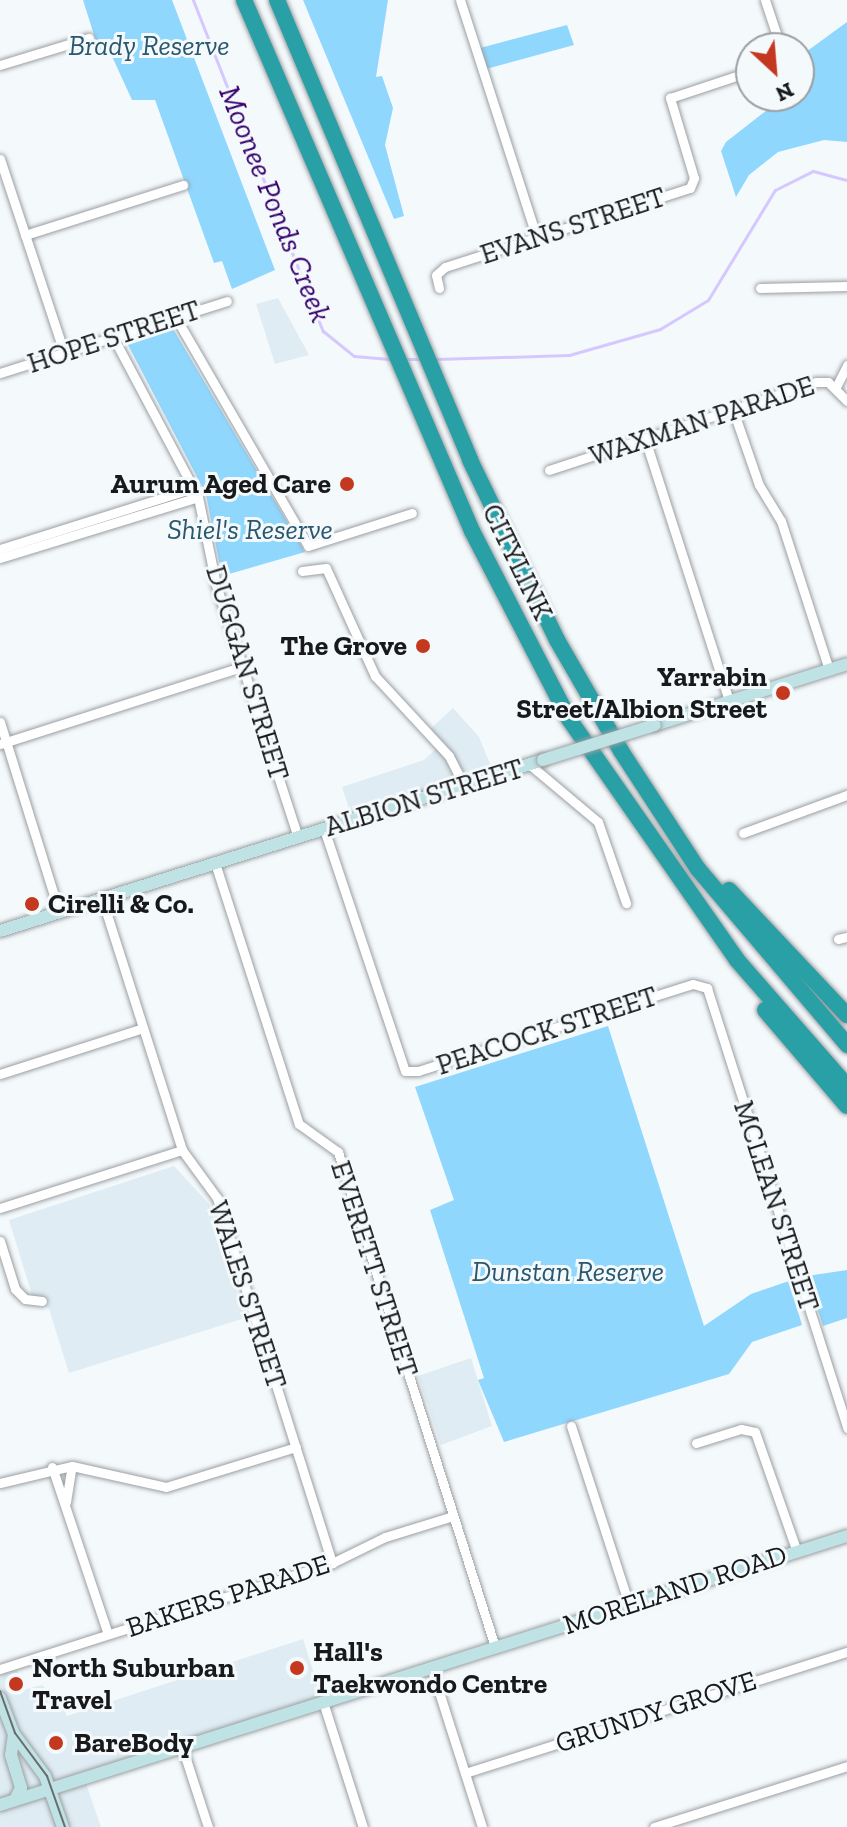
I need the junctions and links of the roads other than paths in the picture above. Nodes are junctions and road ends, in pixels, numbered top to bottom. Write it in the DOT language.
graph roads {
  1 [pos="244,0"];
  2 [pos="277,0"];
  3 [pos="460,0"];
  4 [pos="765,0"];
  5 [pos="776,32"];
  6 [pos="89,38"];
  7 [pos="0,65"];
  8 [pos="735,76"];
  9 [pos="0,159"];
  10 [pos="183,185"];
  11 [pos="25,235"];
  12 [pos="537,238"];
  13 [pos="847,286"];
  14 [pos="439,288"];
  15 [pos="760,288"];
  16 [pos="227,301"];
  17 [pos="176,318"];
  18 [pos="113,337"];
  19 [pos="64,353"];
  20 [pos="847,365"];
  21 [pos="0,373"];
  22 [pos="836,387"];
  23 [pos="847,401"];
  24 [pos="733,410"];
  25 [pos="645,439"];
  26 [pos="549,470"];
  27 [pos="195,492"];
  28 [pos="412,513"];
  29 [pos="24,546"];
  30 [pos="0,549"];
  31 [pos="0,558"];
  32 [pos="302,571"];
  33 [pos="847,664"];
  34 [pos="242,667"];
  35 [pos="829,670"];
  36 [pos="729,701"];
  37 [pos="0,722"];
  38 [pos="3,743"];
  39 [pos="529,764"];
  40 [pos="464,786"];
  41 [pos="847,795"];
  42 [pos="660,810"];
  43 [pos="324,829"];
  44 [pos="743,833"];
  45 [pos="298,837"];
  46 [pos="215,863"];
  47 [pos="690,898"];
  48 [pos="102,899"];
  49 [pos="626,903"];
  50 [pos="59,912"];
  51 [pos="0,931"];
  52 [pos="703,985"];
  53 [pos="847,1015"];
  54 [pos="143,1028"];
  55 [pos="847,1045"];
  56 [pos="0,1074"];
  57 [pos="847,1086"];
  58 [pos="847,1106"];
  59 [pos="182,1150"];
  60 [pos="0,1208"];
  61 [pos="0,1241"];
  62 [pos="42,1301"];
  63 [pos="571,1426"];
  64 [pos="847,1428"];
  65 [pos="696,1443"];
  66 [pos="296,1447"];
  67 [pos="72,1466"];
  68 [pos="52,1467"];
  69 [pos="0,1483"];
  70 [pos="66,1504"];
  71 [pos="453,1516"];
  72 [pos="847,1536"];
  73 [pos="797,1552"];
  74 [pos="332,1563"];
  75 [pos="629,1605"];
  76 [pos="108,1634"];
  77 [pos="495,1647"];
  78 [pos="847,1652"];
  79 [pos="431,1667"];
  80 [pos="0,1669"];
  81 [pos="0,1698"];
  82 [pos="323,1702"];
  83 [pos="14,1734"];
  84 [pos="182,1747"];
  85 [pos="847,1766"];
  86 [pos="465,1773"];
  87 [pos="50,1789"];
  88 [pos="15,1800"];
  89 [pos="0,1805"];
  90 [pos="63,1827"];
  91 [pos="208,1827"];
  92 [pos="363,1827"];
  93 [pos="482,1827"];
  94 [pos="654,1827"];
  1 -- 47 [label="highway, CITYLINK"];
  2 -- 42 [label="highway, CITYLINK"];
  3 -- 12 [label="street"];
  4 -- 5 [label="street"];
  6 -- 7 [label="street"];
  8 -- 12 [label="street, EVANS STREET"];
  9 -- 11 [label="street"];
  10 -- 11 [label="street"];
  11 -- 19 [label="street"];
  12 -- 14 [label="street, EVANS STREET"];
  13 -- 15 [label="street"];
  16 -- 17 [label="street, HOPE STREET"];
  17 -- 18 [label="street, HOPE STREET"];
  17 -- 28 [label="street"];
  18 -- 19 [label="street, HOPE STREET"];
  18 -- 27 [label="street, DUGGAN STREET"];
  19 -- 21 [label="street, HOPE STREET"];
  20 -- 22 [label="street"];
  22 -- 23 [label="street, WAXMAN PARADE"];
  22 -- 24 [label="street, WAXMAN PARADE"];
  24 -- 25 [label="street, WAXMAN PARADE"];
  24 -- 35 [label="street"];
  25 -- 26 [label="street, WAXMAN PARADE"];
  25 -- 36 [label="street"];
  27 -- 29 [label="street"];
  27 -- 34 [label="street, DUGGAN STREET"];
  29 -- 30 [label="street"];
  29 -- 31 [label="street"];
  32 -- 40 [label="street"];
  33 -- 35 [label="main road, ALBION STREET"];
  34 -- 38 [label="street"];
  34 -- 45 [label="street, DUGGAN STREET"];
  35 -- 36 [label="main road, ALBION STREET"];
  36 -- 39 [label="main road, ALBION STREET, bridge"];
  37 -- 38 [label="street"];
  38 -- 50 [label="street"];
  39 -- 40 [label="main road, ALBION STREET"];
  39 -- 49 [label="street"];
  40 -- 43 [label="main road, ALBION STREET"];
  41 -- 44 [label="street"];
  42 -- 53 [label="highway"];
  42 -- 55 [label="highway, CITYLINK"];
  43 -- 45 [label="main road, ALBION STREET"];
  43 -- 52 [label="street, PEACOCK STREET"];
  45 -- 46 [label="main road, ALBION STREET"];
  46 -- 48 [label="main road, ALBION STREET"];
  46 -- 71 [label="street, EVERETT STREET"];
  47 -- 57 [label="highway, CITYLINK"];
  47 -- 58 [label="highway"];
  48 -- 50 [label="main road, ALBION STREET"];
  48 -- 54 [label="street, WALES STREET"];
  50 -- 51 [label="main road, ALBION STREET"];
  52 -- 64 [label="street, MCLEAN STREET"];
  54 -- 56 [label="street"];
  54 -- 59 [label="street, WALES STREET"];
  59 -- 60 [label="street"];
  59 -- 66 [label="street, WALES STREET"];
  61 -- 62 [label="street"];
  63 -- 75 [label="street"];
  65 -- 73 [label="street"];
  66 -- 67 [label="street"];
  66 -- 74 [label="street, WALES STREET"];
  67 -- 68 [label="street"];
  67 -- 70 [label="street"];
  68 -- 69 [label="street"];
  68 -- 70 [label="street"];
  70 -- 76 [label="street"];
  71 -- 74 [label="street, BAKERS PARADE"];
  71 -- 77 [label="street, EVERETT STREET"];
  72 -- 73 [label="main road, MORELAND ROAD"];
  73 -- 75 [label="main road, MORELAND ROAD"];
  74 -- 76 [label="street, BAKERS PARADE"];
  75 -- 77 [label="main road, MORELAND ROAD"];
  76 -- 80 [label="street, BAKERS PARADE"];
  77 -- 79 [label="main road, MORELAND ROAD"];
  78 -- 86 [label="street, GRUNDY GROVE"];
  79 -- 82 [label="main road, MORELAND ROAD"];
  79 -- 86 [label="street"];
  81 -- 83 [label="main road"];
  82 -- 84 [label="main road, MORELAND ROAD"];
  82 -- 92 [label="street"];
  83 -- 87 [label="main road"];
  83 -- 88 [label="main road"];
  84 -- 87 [label="main road, MORELAND ROAD"];
  84 -- 91 [label="street"];
  85 -- 94 [label="street"];
  86 -- 93 [label="street"];
  87 -- 88 [label="main road, MORELAND ROAD"];
  87 -- 90 [label="main road"];
  88 -- 89 [label="main road, MORELAND ROAD"];
}
